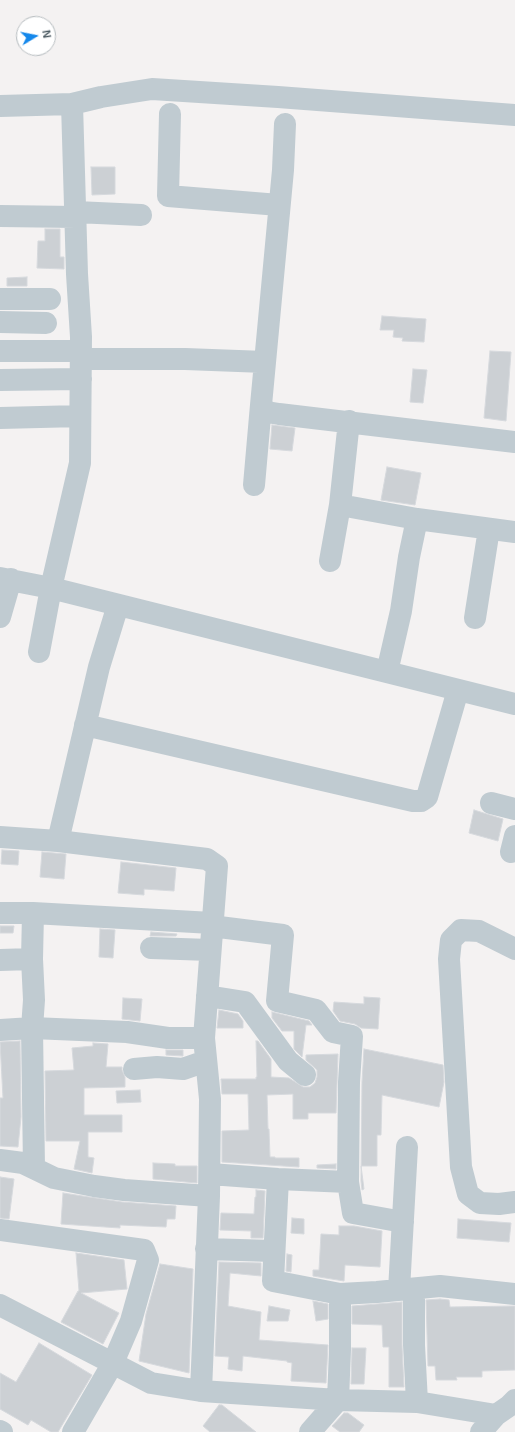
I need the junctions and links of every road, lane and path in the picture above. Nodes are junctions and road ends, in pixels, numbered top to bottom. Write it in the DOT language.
graph roads {
  1 [pos="72,104"];
  2 [pos="0,106"];
  3 [pos="170,114"];
  4 [pos="515,115"];
  5 [pos="285,124"];
  6 [pos="279,205"];
  7 [pos="76,215"];
  8 [pos="141,215"];
  9 [pos="0,216"];
  10 [pos="0,299"];
  11 [pos="50,299"];
  12 [pos="0,322"];
  13 [pos="46,323"];
  14 [pos="0,352"];
  15 [pos="265,362"];
  16 [pos="81,363"];
  17 [pos="0,380"];
  18 [pos="261,405"];
  19 [pos="80,416"];
  20 [pos="0,418"];
  21 [pos="349,421"];
  22 [pos="515,442"];
  23 [pos="254,485"];
  24 [pos="340,504"];
  25 [pos="417,519"];
  26 [pos="489,529"];
  27 [pos="515,532"];
  28 [pos="330,561"];
  29 [pos="6,578"];
  30 [pos="51,588"];
  31 [pos="118,604"];
  32 [pos="0,617"];
  33 [pos="475,618"];
  34 [pos="39,652"];
  35 [pos="387,672"];
  36 [pos="458,690"];
  37 [pos="515,704"];
  38 [pos="85,725"];
  39 [pos="491,803"];
  40 [pos="515,809"];
  41 [pos="0,838"];
  42 [pos="58,841"];
  43 [pos="0,913"];
  44 [pos="33,913"];
  45 [pos="212,925"];
  46 [pos="151,948"];
  47 [pos="515,949"];
  48 [pos="210,950"];
  49 [pos="32,959"];
  50 [pos="0,960"];
  51 [pos="207,996"];
  52 [pos="32,1028"];
  53 [pos="0,1030"];
  54 [pos="204,1038"];
  55 [pos="206,1061"];
  56 [pos="134,1069"];
  57 [pos="305,1075"];
  58 [pos="407,1147"];
  59 [pos="0,1160"];
  60 [pos="34,1168"];
  61 [pos="210,1174"];
  62 [pos="278,1179"];
  63 [pos="348,1182"];
  64 [pos="209,1196"];
  65 [pos="515,1202"];
  66 [pos="403,1222"];
  67 [pos="0,1230"];
  68 [pos="206,1249"];
  69 [pos="273,1251"];
  70 [pos="406,1290"];
  71 [pos="340,1294"];
  72 [pos="515,1294"];
  73 [pos="0,1305"];
  74 [pos="113,1363"];
  75 [pos="201,1391"];
  76 [pos="338,1400"];
  77 [pos="515,1400"];
  78 [pos="417,1402"];
  79 [pos="485,1420"];
  80 [pos="73,1432"];
  81 [pos="310,1432"];
  82 [pos="464,1432"];
  1 -- 2 [label="street"];
  1 -- 4 [label="street"];
  1 -- 7 [label="street"];
  3 -- 6 [label="street"];
  5 -- 6 [label="street"];
  6 -- 15 [label="street"];
  7 -- 8 [label="street"];
  7 -- 9 [label="street"];
  7 -- 16 [label="street"];
  10 -- 11 [label="street"];
  12 -- 13 [label="street"];
  14 -- 16 [label="street"];
  15 -- 16 [label="street"];
  15 -- 18 [label="street"];
  16 -- 17 [label="street"];
  16 -- 19 [label="street"];
  18 -- 21 [label="street"];
  18 -- 23 [label="street"];
  19 -- 20 [label="street"];
  19 -- 30 [label="street"];
  21 -- 22 [label="street"];
  21 -- 24 [label="street"];
  24 -- 25 [label="street"];
  24 -- 28 [label="street"];
  25 -- 26 [label="street"];
  25 -- 35 [label="street"];
  26 -- 27 [label="street"];
  26 -- 33 [label="street"];
  29 -- 30 [label="street"];
  29 -- 32 [label="street"];
  30 -- 31 [label="street"];
  30 -- 34 [label="street"];
  31 -- 35 [label="street"];
  31 -- 38 [label="street"];
  35 -- 36 [label="street"];
  36 -- 37 [label="street"];
  36 -- 38 [label="street"];
  38 -- 42 [label="street"];
  39 -- 40 [label="street"];
  41 -- 42 [label="street"];
  42 -- 45 [label="street"];
  43 -- 44 [label="street"];
  44 -- 45 [label="street"];
  44 -- 49 [label="street"];
  45 -- 48 [label="street"];
  45 -- 63 [label="street"];
  46 -- 48 [label="street"];
  47 -- 65 [label="street"];
  48 -- 51 [label="street"];
  49 -- 50 [label="street"];
  49 -- 52 [label="street"];
  51 -- 54 [label="street"];
  51 -- 57 [label="street"];
  52 -- 53 [label="street"];
  52 -- 54 [label="street"];
  52 -- 60 [label="street"];
  54 -- 55 [label="street"];
  55 -- 56 [label="street"];
  55 -- 61 [label="street"];
  58 -- 66 [label="street"];
  59 -- 60 [label="street"];
  60 -- 64 [label="street"];
  61 -- 62 [label="street"];
  61 -- 64 [label="street"];
  62 -- 63 [label="street"];
  62 -- 69 [label="street"];
  63 -- 66 [label="street"];
  64 -- 68 [label="street"];
  66 -- 70 [label="street"];
  67 -- 74 [label="street"];
  68 -- 69 [label="street"];
  68 -- 75 [label="street"];
  69 -- 71 [label="street"];
  70 -- 71 [label="street"];
  70 -- 72 [label="street"];
  70 -- 78 [label="street"];
  71 -- 76 [label="street"];
  73 -- 74 [label="street"];
  74 -- 75 [label="street"];
  74 -- 80 [label="street"];
  75 -- 76 [label="street"];
  76 -- 78 [label="street"];
  76 -- 81 [label="street"];
  77 -- 79 [label="street"];
  78 -- 79 [label="street"];
  79 -- 82 [label="street"];
}
